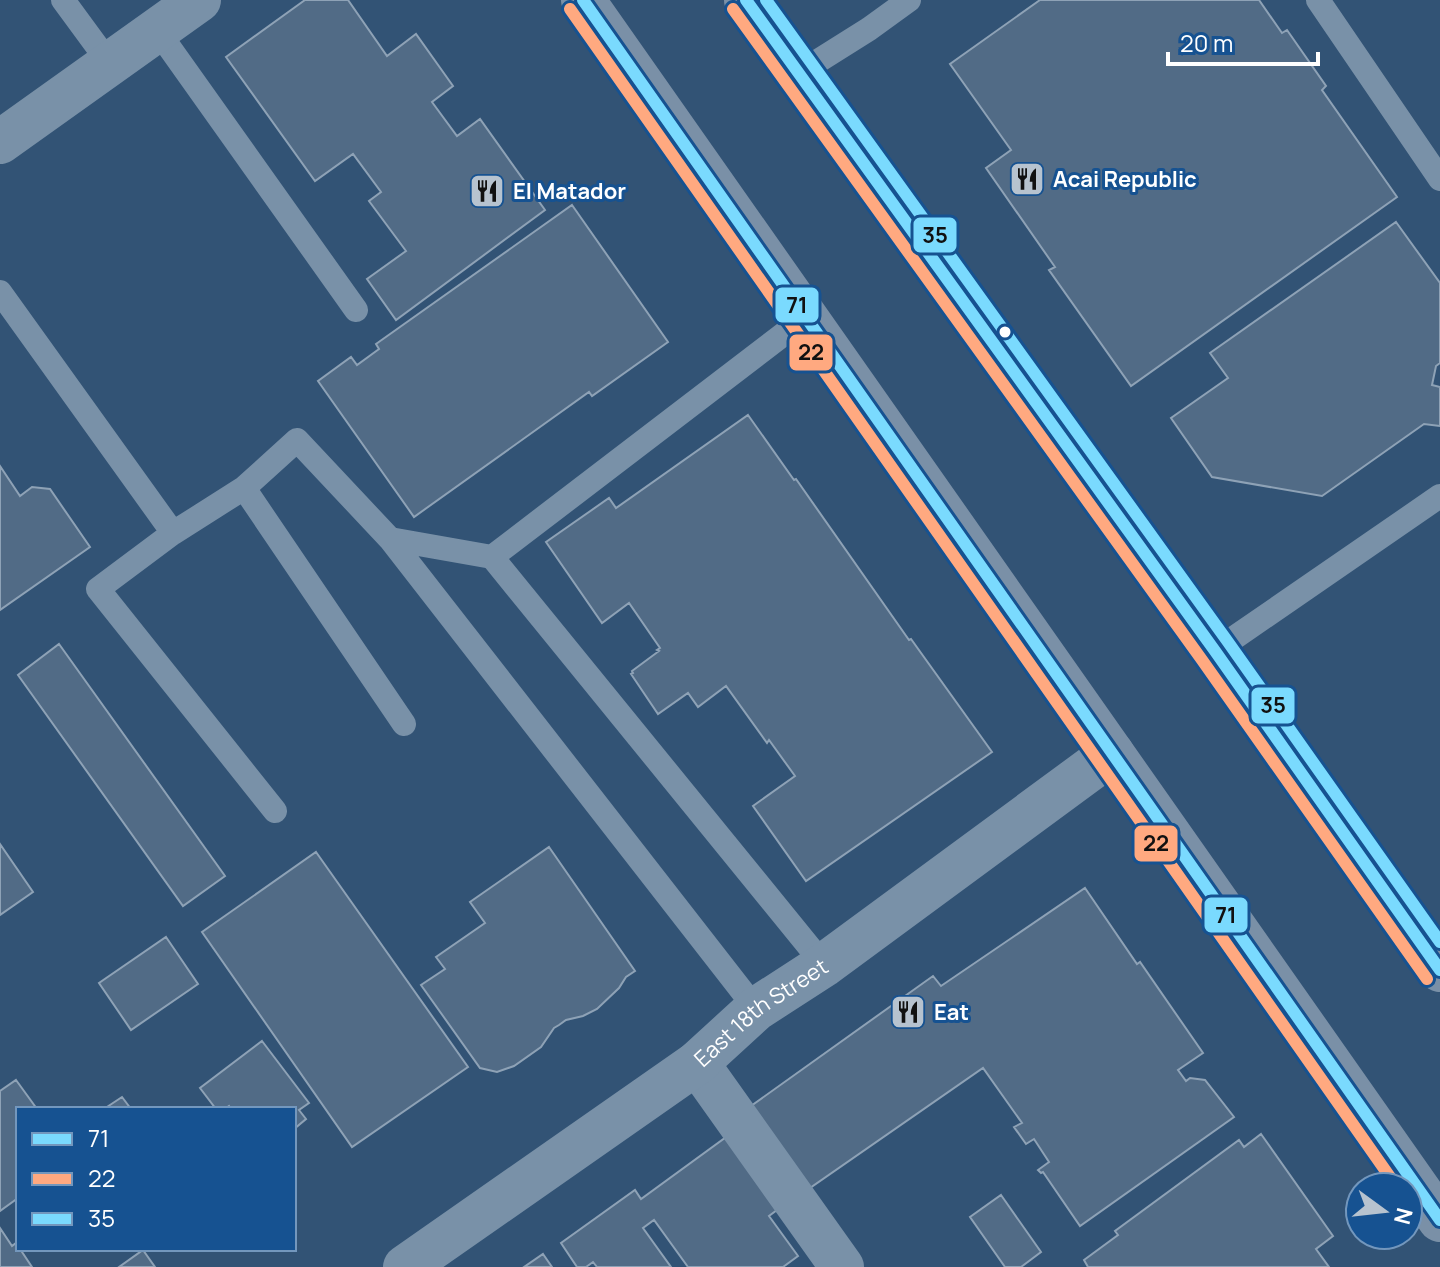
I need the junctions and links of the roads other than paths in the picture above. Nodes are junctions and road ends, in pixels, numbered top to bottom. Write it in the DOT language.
graph roads {
  1 [pos="63,0"];
  2 [pos="199,0"];
  3 [pos="583,0"];
  4 [pos="746,0"];
  5 [pos="909,0"];
  6 [pos="1318,0"];
  7 [pos="157,30"];
  8 [pos="110,64"];
  9 [pos="799,73"];
  10 [pos="0,142"];
  11 [pos="1440,179"];
  12 [pos="0,292"];
  13 [pos="356,310"];
  14 [pos="806,317"];
  15 [pos="244,488"];
  16 [pos="1440,496"];
  17 [pos="173,533"];
  18 [pos="390,539"];
  19 [pos="492,557"];
  20 [pos="1215,651"];
  21 [pos="404,724"];
  22 [pos="1112,753"];
  23 [pos="275,811"];
  24 [pos="824,965"];
  25 [pos="1440,970"];
  26 [pos="756,1009"];
  27 [pos="697,1063"];
  28 [pos="1440,1220"];
  29 [pos="405,1267"];
  30 [pos="842,1267"];
  1 -- 8 [label="lane"];
  2 -- 7 [label="street"];
  3 -- 14 [label="highway"];
  4 -- 9 [label="highway"];
  5 -- 9 [label="lane"];
  6 -- 11 [label="lane"];
  7 -- 8 [label="street"];
  7 -- 13 [label="lane"];
  8 -- 10 [label="street"];
  9 -- 20 [label="highway"];
  12 -- 17 [label="lane"];
  14 -- 19 [label="lane"];
  14 -- 22 [label="highway"];
  15 -- 17 [label="lane"];
  15 -- 18 [label="lane"];
  15 -- 21 [label="lane"];
  16 -- 20 [label="lane"];
  17 -- 23 [label="lane"];
  18 -- 19 [label="lane"];
  18 -- 26 [label="lane"];
  19 -- 24 [label="lane"];
  20 -- 25 [label="highway"];
  22 -- 24 [label="street, East 18th Street"];
  22 -- 28 [label="highway"];
  24 -- 26 [label="street, East 18th Street"];
  26 -- 27 [label="street, East 18th Street"];
  27 -- 29 [label="street, East 18th Street"];
  27 -- 30 [label="street"];
}
